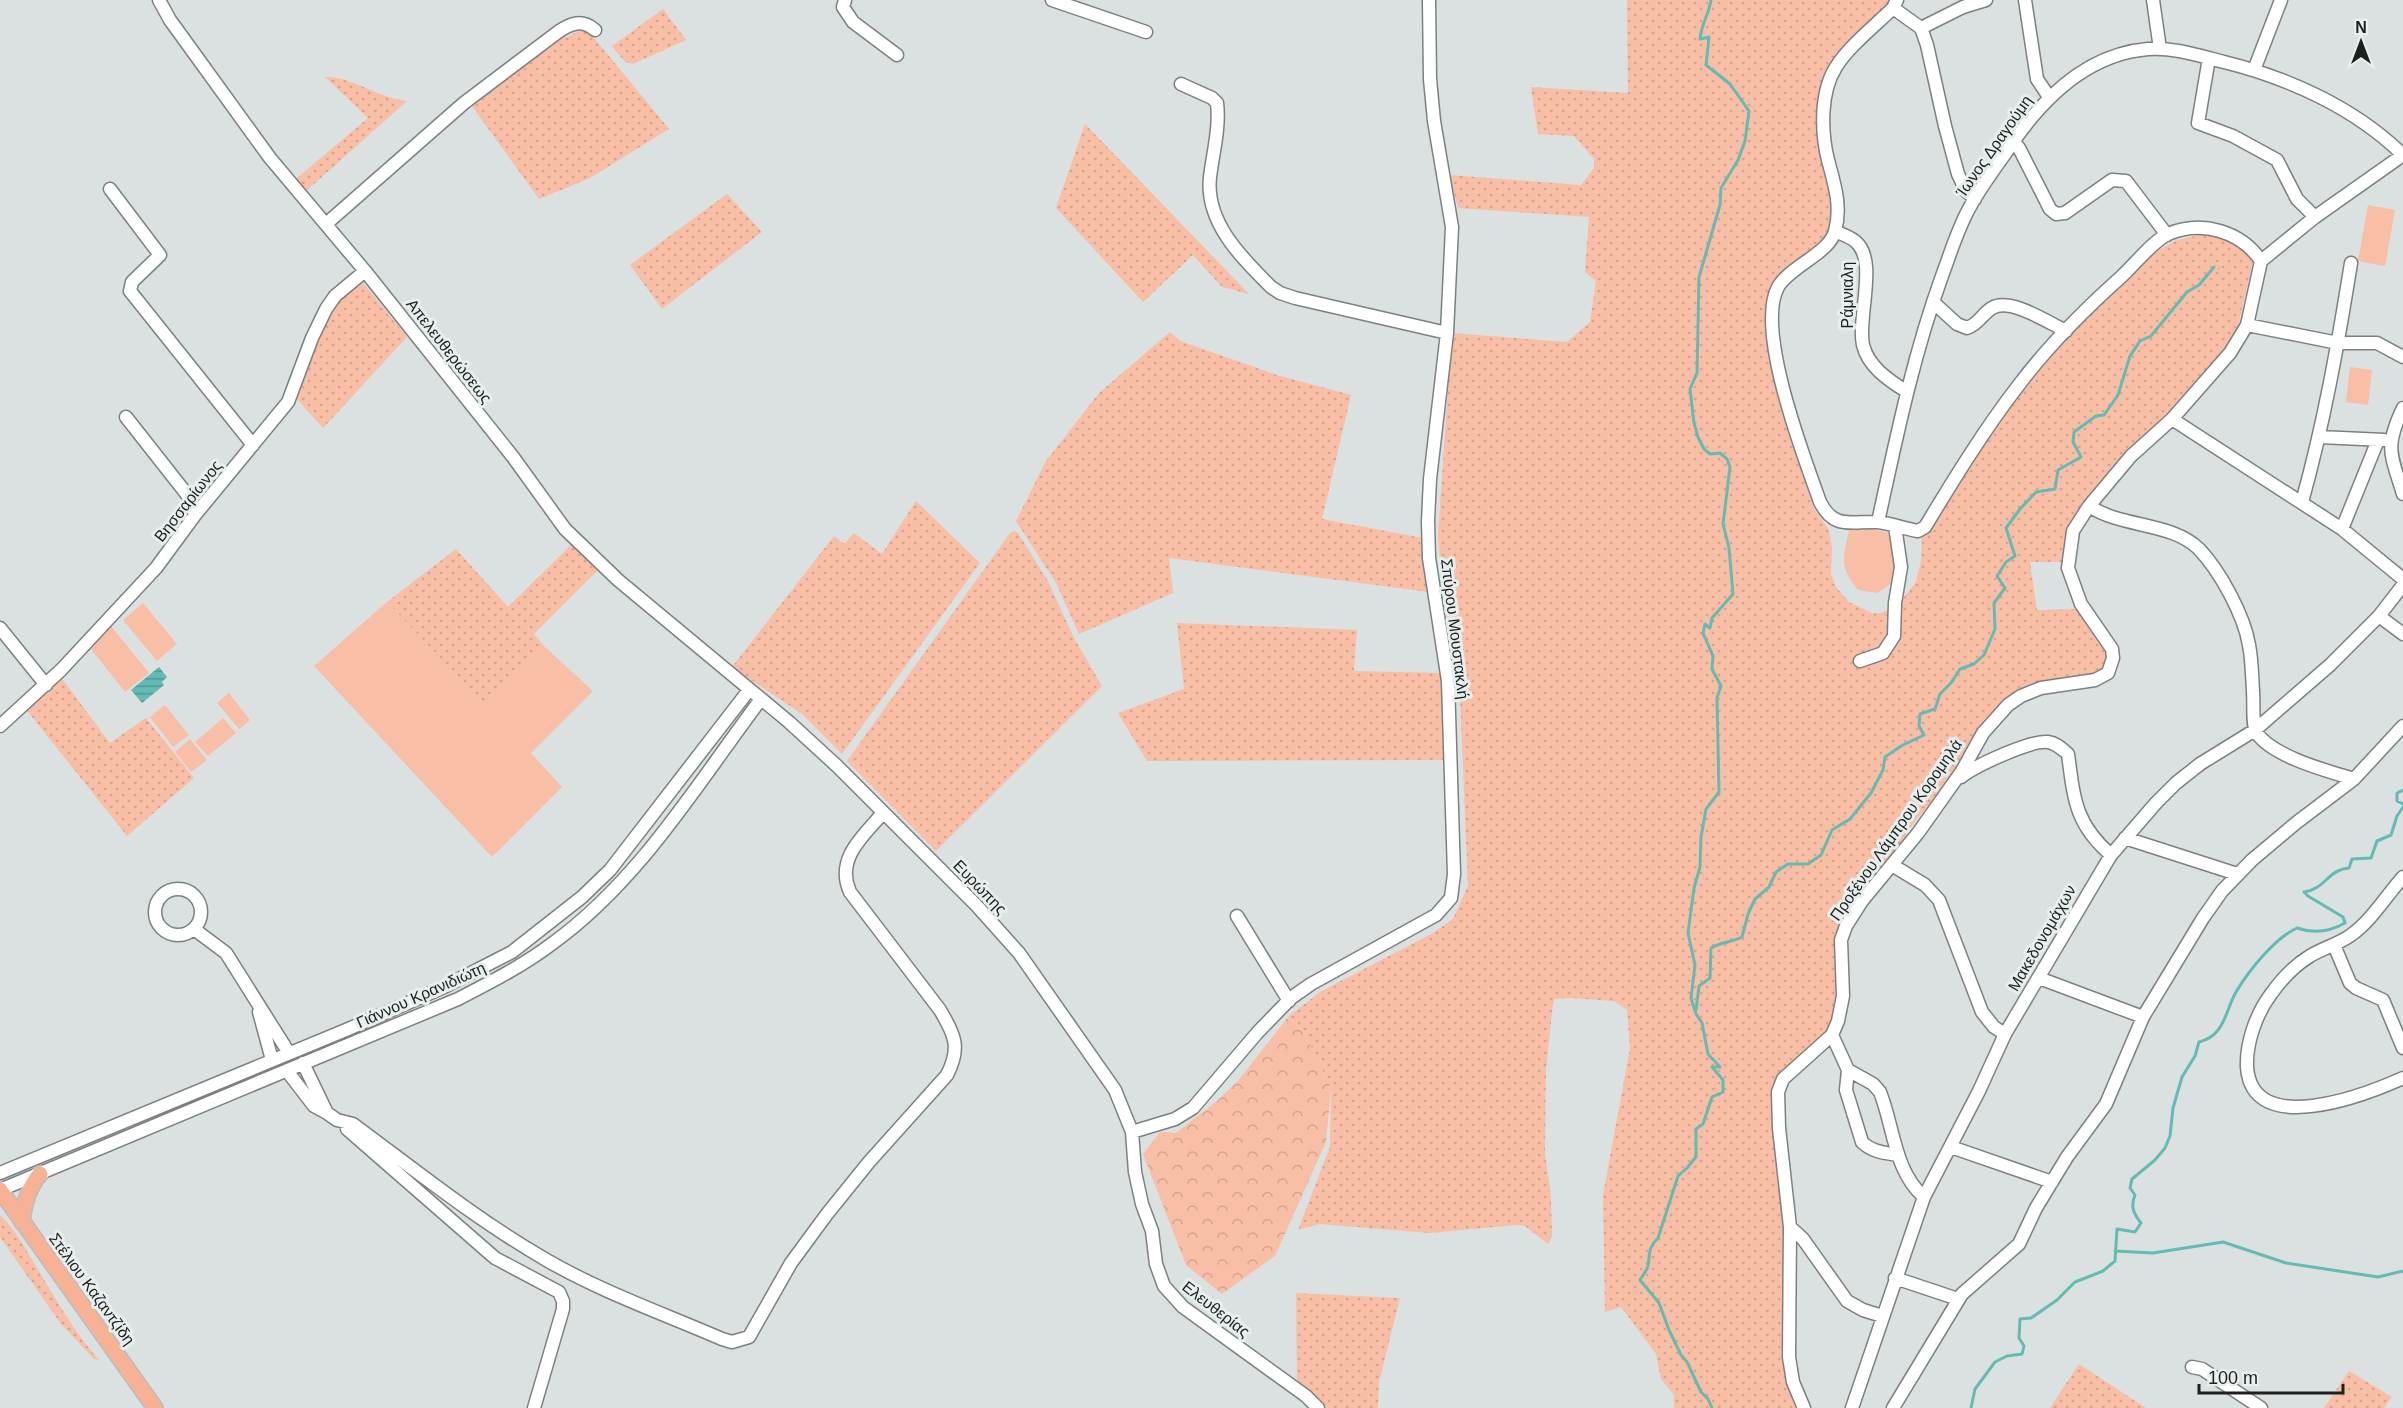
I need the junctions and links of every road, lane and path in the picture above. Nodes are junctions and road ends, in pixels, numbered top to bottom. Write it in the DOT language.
graph roads {
  1 [pos="159,0"];
  2 [pos="845,0"];
  3 [pos="1052,0"];
  4 [pos="1429,0"];
  5 [pos="1986,0"];
  6 [pos="2025,0"];
  7 [pos="2153,0"];
  8 [pos="2281,0"];
  9 [pos="1895,4"];
  10 [pos="1921,28"];
  11 [pos="595,30"];
  12 [pos="1146,32"];
  13 [pos="2160,49"];
  14 [pos="897,55"];
  15 [pos="2210,58"];
  16 [pos="2254,70"];
  17 [pos="1181,84"];
  18 [pos="2049,97"];
  19 [pos="2014,142"];
  20 [pos="2403,155"];
  21 [pos="110,189"];
  22 [pos="1975,199"];
  23 [pos="2315,217"];
  24 [pos="326,224"];
  25 [pos="1835,231"];
  26 [pos="2167,235"];
  27 [pos="2261,261"];
  28 [pos="2351,263"];
  29 [pos="364,271"];
  30 [pos="1933,302"];
  31 [pos="2247,325"];
  32 [pos="2066,331"];
  33 [pos="1447,333"];
  34 [pos="2338,343"];
  35 [pos="2403,357"];
  36 [pos="1906,391"];
  37 [pos="2403,408"];
  38 [pos="126,417"];
  39 [pos="2172,420"];
  40 [pos="2320,437"];
  41 [pos="2384,440"];
  42 [pos="254,445"];
  43 [pos="2403,494"];
  44 [pos="2302,502"];
  45 [pos="2089,506"];
  46 [pos="195,515"];
  47 [pos="1878,522"];
  48 [pos="1895,526"];
  49 [pos="2342,529"];
  50 [pos="2403,579"];
  51 [pos="2403,585"];
  52 [pos="2379,616"];
  53 [pos="0,628"];
  54 [pos="2403,634"];
  55 [pos="1860,661"];
  56 [pos="46,685"];
  57 [pos="749,690"];
  58 [pos="761,699"];
  59 [pos="0,726"];
  60 [pos="2403,726"];
  61 [pos="2254,730"];
  62 [pos="2354,779"];
  63 [pos="1949,788"];
  64 [pos="883,813"];
  65 [pos="2125,838"];
  66 [pos="2111,855"];
  67 [pos="1892,866"];
  68 [pos="2236,874"];
  69 [pos="2403,877"];
  70 [pos="1237,916"];
  71 [pos="194,929"];
  72 [pos="2334,945"];
  73 [pos="2039,978"];
  74 [pos="254,996"];
  75 [pos="1289,1000"];
  76 [pos="2143,1017"];
  77 [pos="2005,1034"];
  78 [pos="1832,1035"];
  79 [pos="2403,1048"];
  80 [pos="289,1053"];
  81 [pos="272,1060"];
  82 [pos="303,1063"];
  83 [pos="1848,1070"];
  84 [pos="286,1071"];
  85 [pos="2403,1078"];
  86 [pos="332,1117"];
  87 [pos="1132,1132"];
  88 [pos="1951,1148"];
  89 [pos="1898,1155"];
  90 [pos="0,1173"];
  91 [pos="40,1174"];
  92 [pos="2052,1182"];
  93 [pos="0,1190"];
  94 [pos="1924,1197"];
  95 [pos="22,1222"];
  96 [pos="1790,1227"];
  97 [pos="1895,1278"];
  98 [pos="1959,1299"];
  99 [pos="1882,1317"];
  100 [pos="2192,1367"];
  101 [pos="155,1408"];
  102 [pos="534,1408"];
  103 [pos="1318,1408"];
  104 [pos="1804,1408"];
  105 [pos="1852,1408"];
  106 [pos="1893,1408"];
  107 [pos="2261,1408"];
  1 -- 24 [label="street, Απελευθερώσεως"];
  2 -- 14 [label="street"];
  3 -- 12 [label="street"];
  4 -- 33 [label="street, Σπύρου Μουστακλή"];
  5 -- 10 [label="street"];
  6 -- 18 [label="street"];
  7 -- 13 [label="street"];
  8 -- 16 [label="street"];
  9 -- 10 [label="street"];
  9 -- 25 [label="street"];
  10 -- 22 [label="street"];
  11 -- 24 [label="street"];
  13 -- 15 [label="street, Ίωνος Δραγούμη"];
  13 -- 18 [label="street, Ίωνος Δραγούμη"];
  15 -- 16 [label="street, Ίωνος Δραγούμη"];
  15 -- 23 [label="street"];
  16 -- 20 [label="street, Ίωνος Δραγούμη"];
  17 -- 33 [label="street"];
  18 -- 19 [label="street, Ίωνος Δραγούμη"];
  19 -- 22 [label="street, Ίωνος Δραγούμη"];
  19 -- 26 [label="street"];
  20 -- 23 [label="street"];
  21 -- 42 [label="street"];
  22 -- 30 [label="street, Ίωνος Δραγούμη"];
  23 -- 27 [label="street"];
  24 -- 29 [label="street, Απελευθερώσεως"];
  25 -- 36 [label="street, Ράμνιαλη"];
  25 -- 47 [label="street"];
  26 -- 27 [label="street"];
  26 -- 32 [label="street"];
  27 -- 31 [label="street, Προξένου Λάμπρου Κορομηλά"];
  28 -- 34 [label="street"];
  29 -- 42 [label="street, Βησσαρίωνος"];
  29 -- 57 [label="street, Απελευθερώσεως"];
  30 -- 32 [label="street"];
  30 -- 36 [label="street, Ίωνος Δραγούμη"];
  31 -- 34 [label="street"];
  31 -- 39 [label="street, Προξένου Λάμπρου Κορομηλά"];
  32 -- 48 [label="street"];
  33 -- 75 [label="street, Σπύρου Μουστακλή"];
  34 -- 35 [label="street"];
  34 -- 40 [label="street"];
  36 -- 47 [label="street, Ίωνος Δραγούμη"];
  37 -- 41 [label="street"];
  38 -- 46 [label="street"];
  39 -- 44 [label="street"];
  39 -- 45 [label="street, Προξένου Λάμπρου Κορομηλά"];
  40 -- 41 [label="street"];
  40 -- 44 [label="street"];
  41 -- 43 [label="street"];
  41 -- 49 [label="street"];
  42 -- 46 [label="street, Βησσαρίωνος"];
  44 -- 49 [label="street"];
  45 -- 61 [label="street"];
  45 -- 63 [label="street, Προξένου Λάμπρου Κορομηλά"];
  46 -- 56 [label="street, Βησσαρίωνος"];
  47 -- 48 [label="street"];
  48 -- 55 [label="street"];
  49 -- 50 [label="street"];
  51 -- 52 [label="street, Μακεδονομάχων"];
  52 -- 54 [label="street"];
  52 -- 61 [label="street, Μακεδονομάχων"];
  53 -- 56 [label="street"];
  56 -- 59 [label="street, Βησσαρίωνος"];
  57 -- 58 [label="street, Απελευθερώσεως"];
  57 -- 80 [label="street, Γιάννου Κρανιδιώτη"];
  58 -- 64 [label="street, Ευρώπης"];
  58 -- 82 [label="street, Γιάννου Κρανιδιώτη"];
  60 -- 62 [label="street"];
  61 -- 62 [label="street"];
  61 -- 65 [label="street, Μακεδονομάχων"];
  62 -- 68 [label="street"];
  63 -- 66 [label="street"];
  63 -- 67 [label="street, Προξένου Λάμπρου Κορομηλά"];
  64 -- 86 [label="street"];
  64 -- 87 [label="street, Ευρώπης"];
  65 -- 66 [label="street, Μακεδονομάχων"];
  65 -- 68 [label="street"];
  66 -- 73 [label="street, Μακεδονομάχων"];
  67 -- 77 [label="street"];
  67 -- 78 [label="street, Προξένου Λάμπρου Κορομηλά"];
  68 -- 76 [label="street"];
  69 -- 72 [label="street"];
  70 -- 75 [label="street"];
  71 -- 74 [label="street"];
  72 -- 79 [label="street"];
  72 -- 85 [label="street"];
  73 -- 76 [label="street"];
  73 -- 77 [label="street, Μακεδονομάχων"];
  74 -- 80 [label="street"];
  74 -- 81 [label="street"];
  75 -- 87 [label="street, Σπύρου Μουστακλή"];
  76 -- 92 [label="street"];
  77 -- 88 [label="street, Μακεδονομάχων"];
  78 -- 83 [label="street"];
  78 -- 96 [label="street"];
  80 -- 81 [label="street, Γιάννου Κρανιδιώτη"];
  81 -- 90 [label="street, Γιάννου Κρανιδιώτη"];
  82 -- 84 [label="street, Γιάννου Κρανιδιώτη"];
  82 -- 86 [label="street"];
  83 -- 89 [label="street"];
  83 -- 89 [label="street"];
  84 -- 86 [label="street"];
  84 -- 91 [label="street, Γιάννου Κρανιδιώτη"];
  86 -- 102 [label="street"];
  87 -- 103 [label="street, Ελευθερίας"];
  88 -- 92 [label="street"];
  88 -- 94 [label="street, Μακεδονομάχων"];
  89 -- 94 [label="street"];
  91 -- 93 [label="street, Γιάννου Κρανιδιώτη"];
  91 -- 95 [label="main road"];
  92 -- 98 [label="street"];
  93 -- 95 [label="main road, Στέλιου Καζαντζίδη"];
  94 -- 97 [label="street, Μακεδονομάχων"];
  95 -- 101 [label="main road, Στέλιου Καζαντζίδη"];
  96 -- 99 [label="street"];
  96 -- 104 [label="street"];
  97 -- 98 [label="street"];
  97 -- 99 [label="street, Μακεδονομάχων"];
  98 -- 106 [label="street"];
  99 -- 105 [label="street, Μακεδονομάχων"];
  100 -- 107 [label="street"];
}
